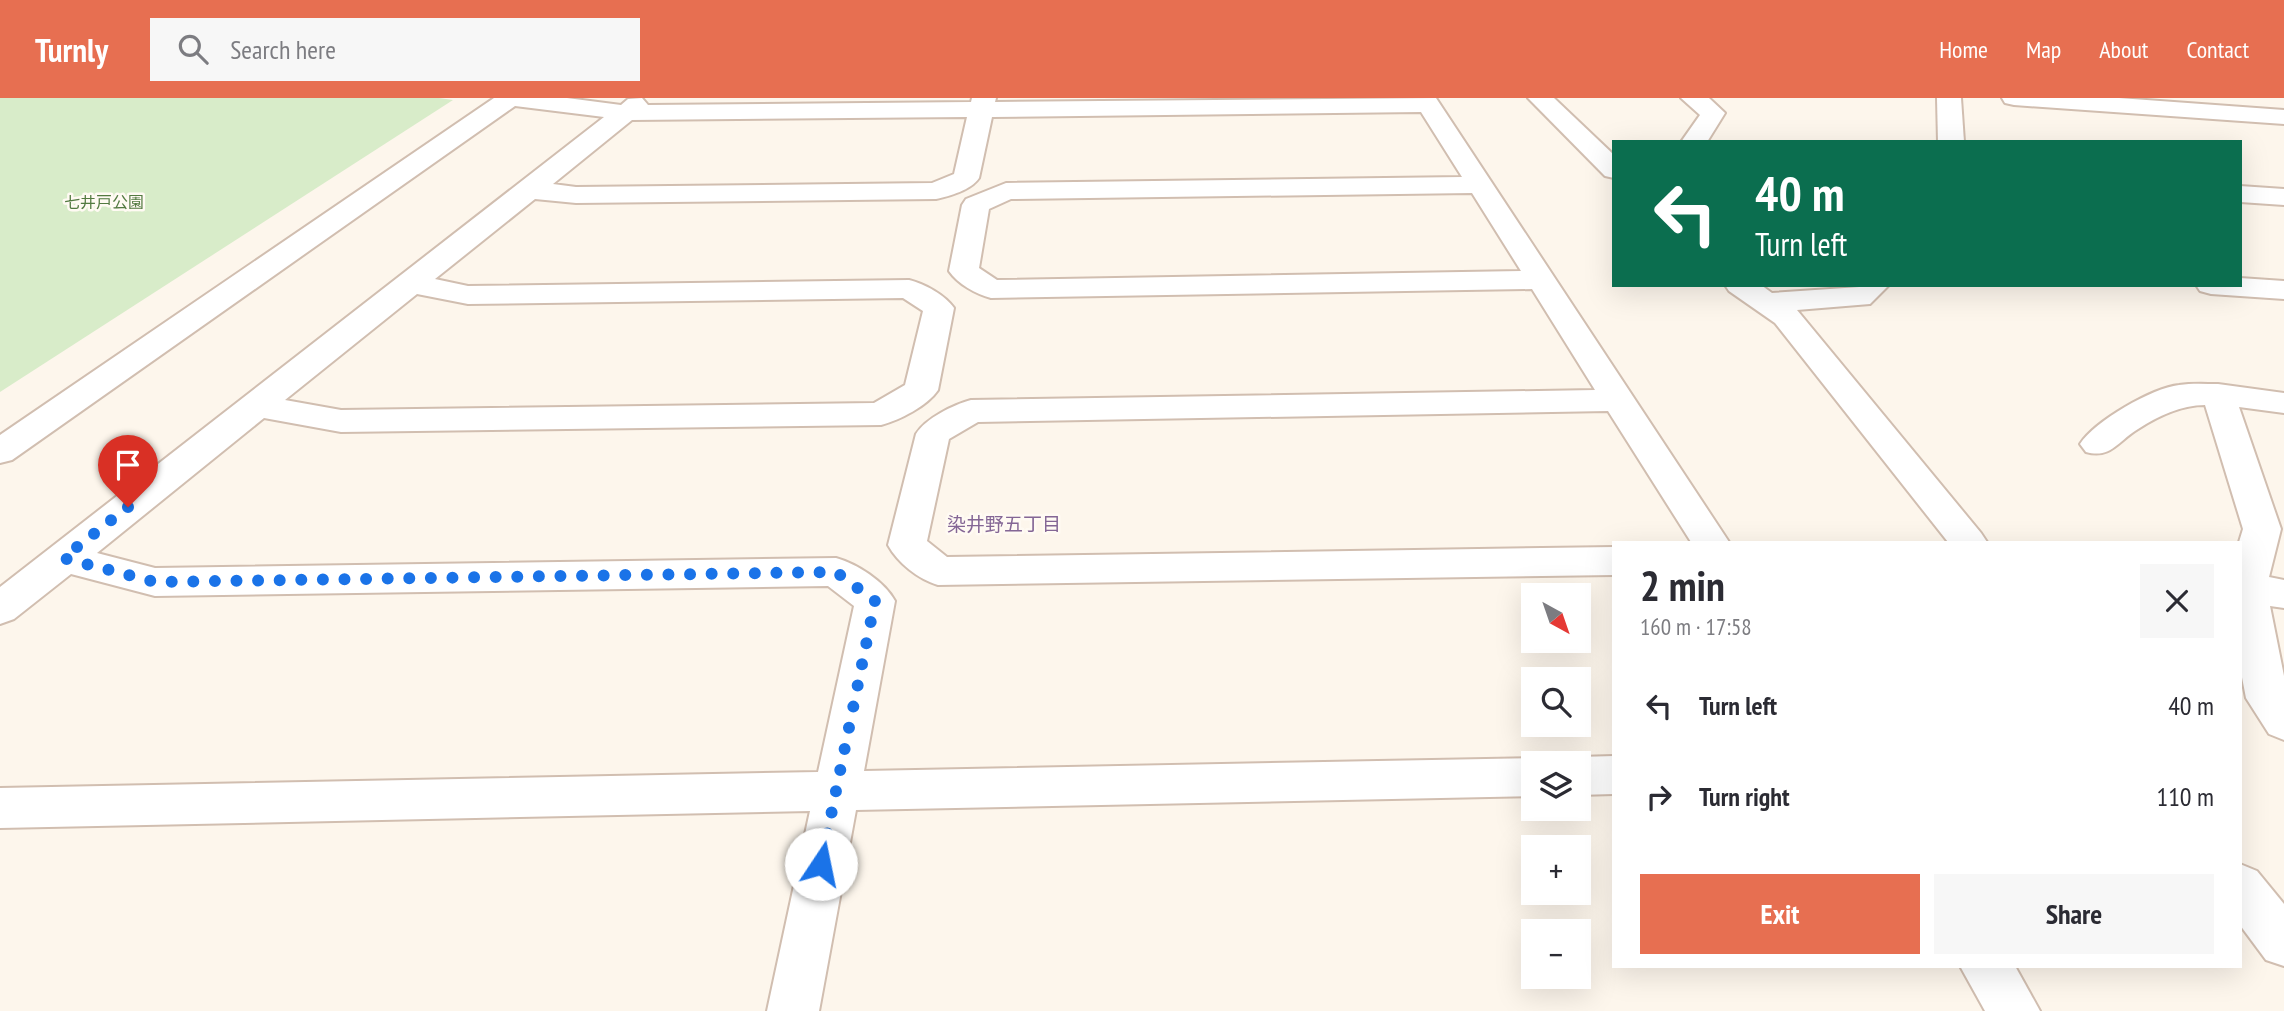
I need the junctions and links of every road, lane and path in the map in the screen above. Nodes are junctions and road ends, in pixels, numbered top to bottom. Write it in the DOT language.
graph roads {
  1 [pos="510,98"];
  2 [pos="1540,98"];
  3 [pos="1693,98"];
  4 [pos="1950,98"];
  5 [pos="2014,98"];
  6 [pos="1426,101"];
  7 [pos="983,105"];
  8 [pos="635,106"];
  9 [pos="2284,117"];
  10 [pos="1695,140"];
  11 [pos="1951,140"];
  12 [pos="1611,165"];
  13 [pos="1482,186"];
  14 [pos="530,190"];
  15 [pos="2242,194"];
  16 [pos="2284,197"];
  17 [pos="1542,280"];
  18 [pos="412,284"];
  19 [pos="1872,287"];
  20 [pos="2240,287"];
  21 [pos="2284,290"];
  22 [pos="1752,294"];
  23 [pos="2218,394"];
  24 [pos="1619,400"];
  25 [pos="2284,403"];
  26 [pos="257,406"];
  27 [pos="2098,444"];
  28 [pos="0,453"];
  29 [pos="2267,487"];
  30 [pos="1709,541"];
  31 [pos="1967,541"];
  32 [pos="63,558"];
  33 [pos="1612,561"];
  34 [pos="2246,588"];
  35 [pos="2284,594"];
  36 [pos="0,609"];
  37 [pos="2284,722"];
  38 [pos="1612,775"];
  39 [pos="1591,776"];
  40 [pos="1521,777"];
  41 [pos="836,791"];
  42 [pos="0,808"];
  43 [pos="2242,889"];
  44 [pos="2284,943"];
  45 [pos="1987,968"];
  46 [pos="793,1011"];
  47 [pos="2014,1011"];
  1 -- 8 [label="street"];
  1 -- 28 [label="street"];
  2 -- 12 [label="street"];
  3 -- 10 [label="street"];
  4 -- 11 [label="street"];
  5 -- 9 [label="street"];
  6 -- 7 [label="street"];
  6 -- 13 [label="street"];
  7 -- 8 [label="street"];
  7 -- 14 [label="street"];
  8 -- 14 [label="street"];
  13 -- 17 [label="street"];
  13 -- 17 [label="street"];
  14 -- 18 [label="street"];
  15 -- 16 [label="street"];
  17 -- 24 [label="street"];
  18 -- 26 [label="street"];
  18 -- 26 [label="street"];
  19 -- 22 [label="street"];
  20 -- 21 [label="street"];
  22 -- 31 [label="street"];
  23 -- 25 [label="street"];
  23 -- 27 [label="street"];
  23 -- 29 [label="street"];
  24 -- 30 [label="street"];
  24 -- 33 [label="street"];
  26 -- 32 [label="street"];
  29 -- 34 [label="street"];
  32 -- 36 [label="street"];
  32 -- 41 [label="street"];
  34 -- 35 [label="street"];
  34 -- 37 [label="street"];
  38 -- 39 [label="street"];
  40 -- 41 [label="street"];
  41 -- 42 [label="street"];
  41 -- 46 [label="street"];
  43 -- 44 [label="street"];
  45 -- 47 [label="street"];
}
